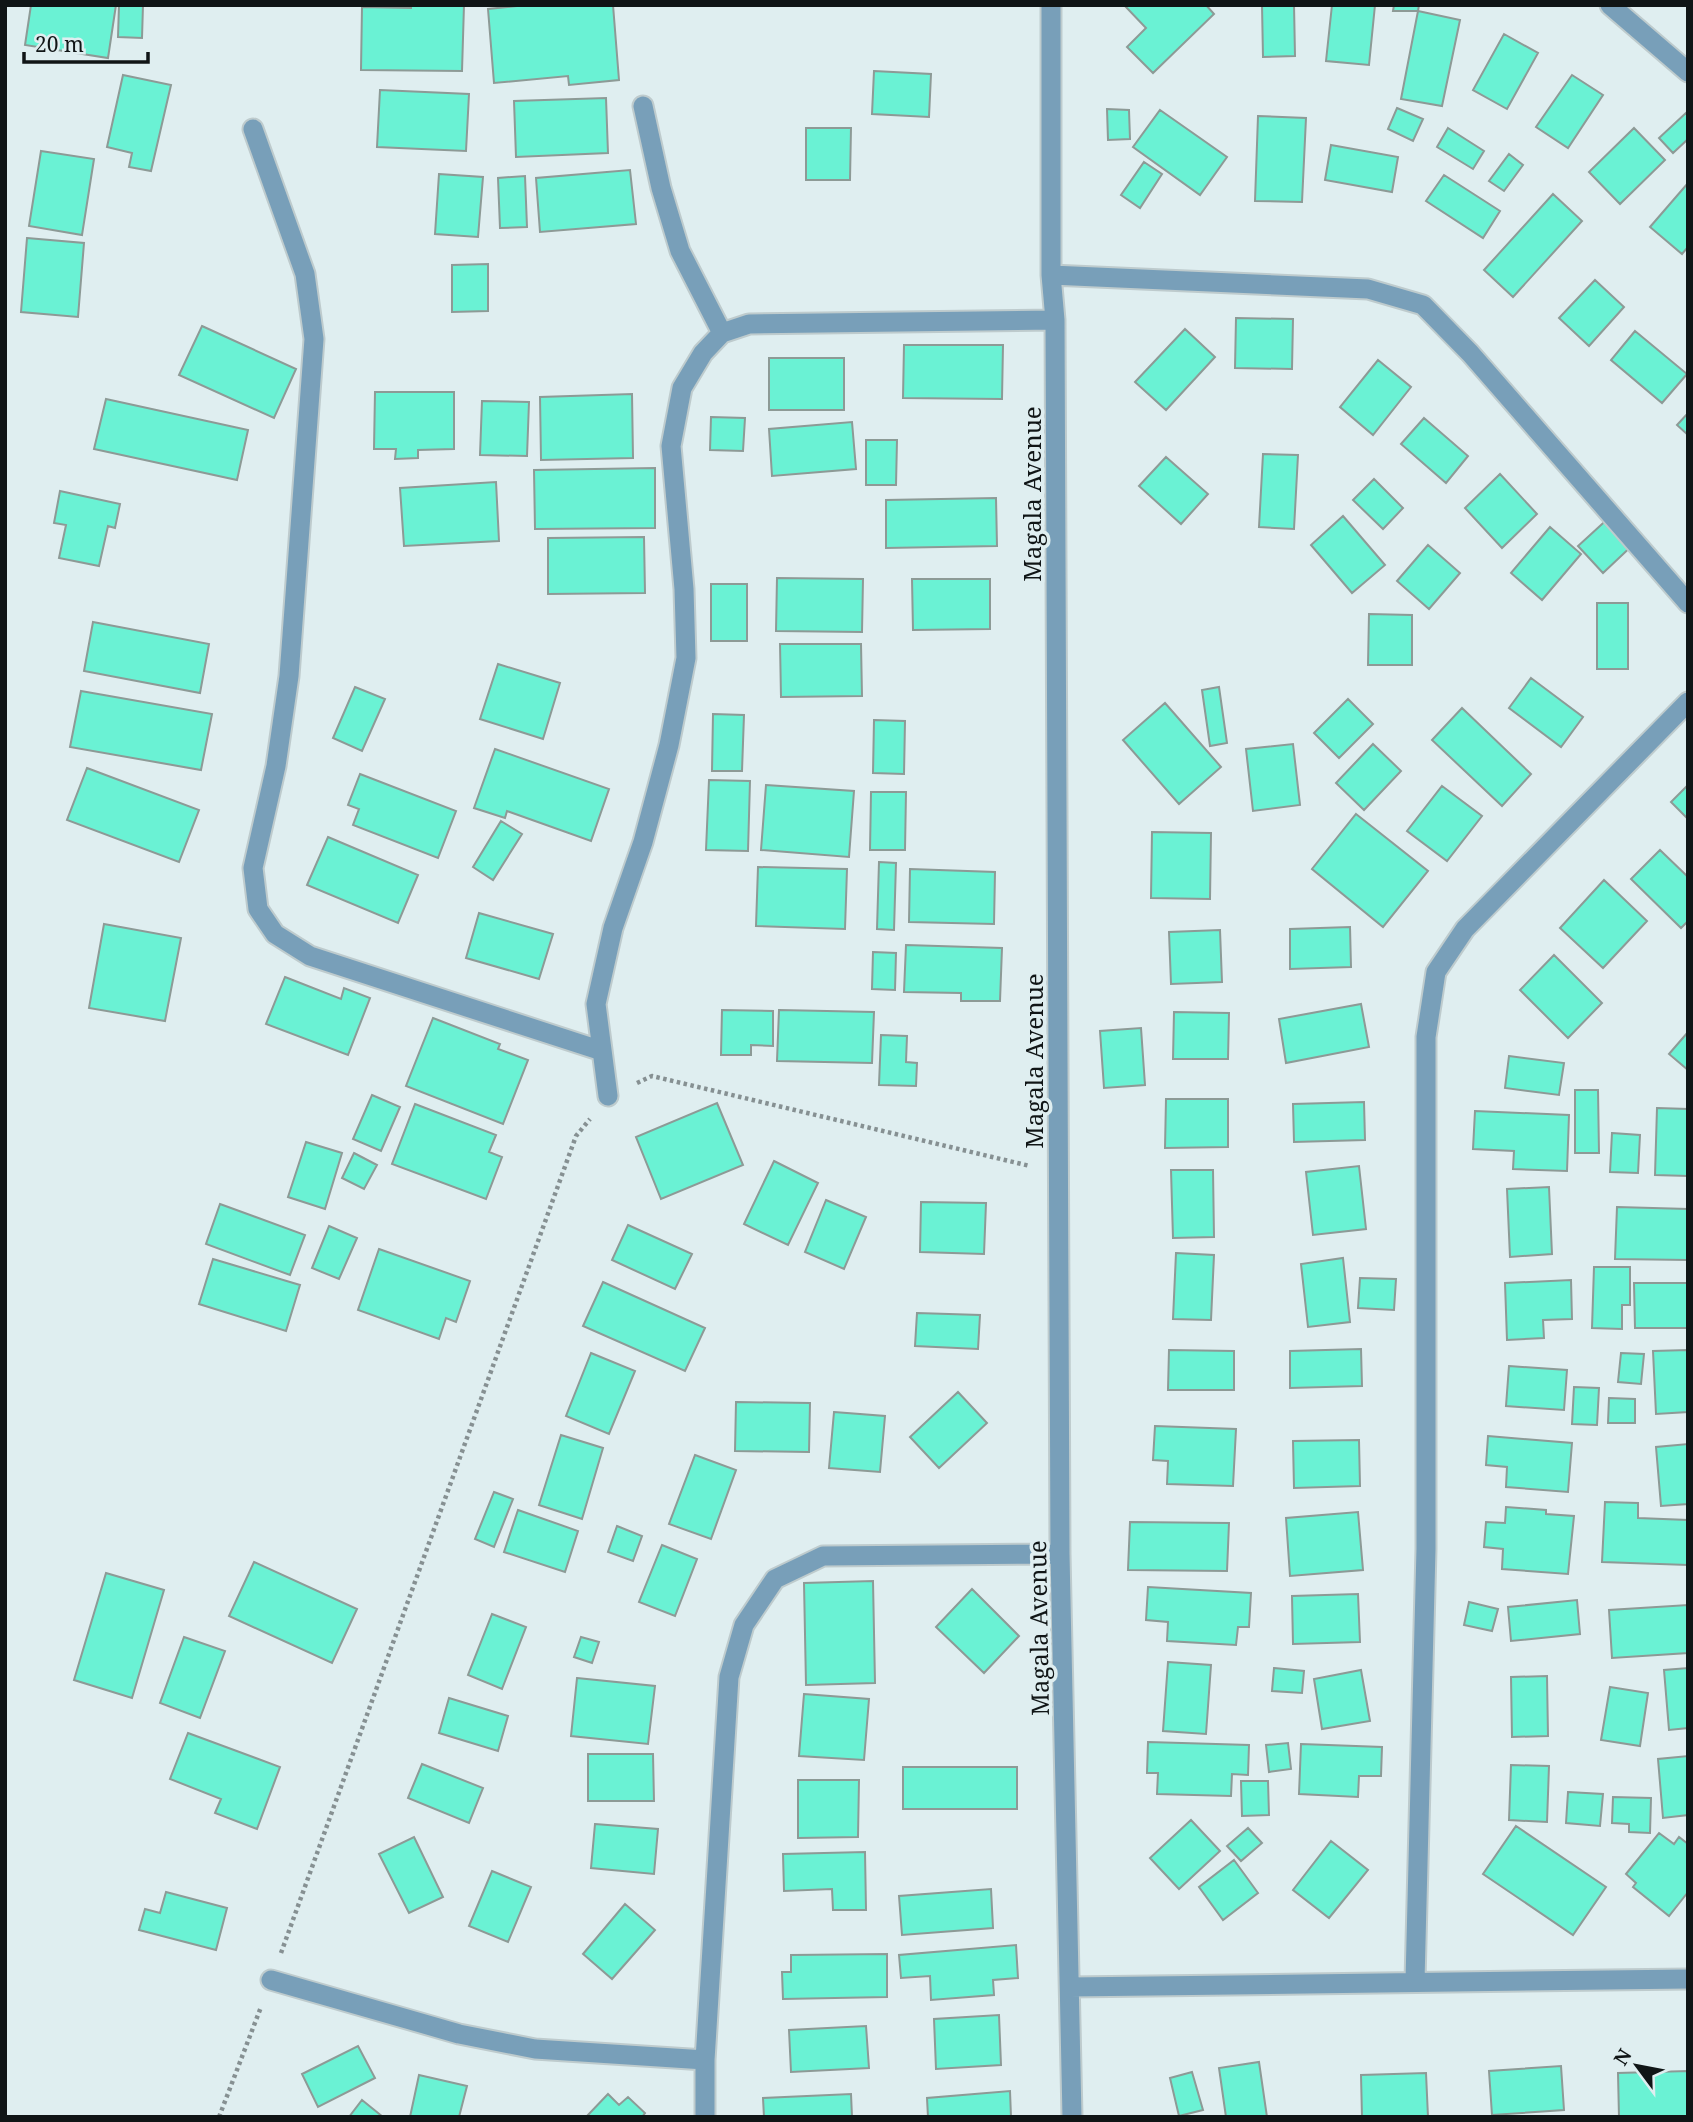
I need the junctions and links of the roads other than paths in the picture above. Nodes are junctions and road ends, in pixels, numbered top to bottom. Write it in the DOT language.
graph roads {
  1 [pos="1051,5"];
  2 [pos="1610,5"];
  3 [pos="1688,72"];
  4 [pos="643,106"];
  5 [pos="253,129"];
  6 [pos="1051,275"];
  7 [pos="1055,320"];
  8 [pos="722,333"];
  9 [pos="1688,603"];
  10 [pos="1688,702"];
  11 [pos="601,1051"];
  12 [pos="608,1096"];
  13 [pos="1060,1554"];
  14 [pos="1688,1979"];
  15 [pos="271,1980"];
  16 [pos="1415,1981"];
  17 [pos="1070,1987"];
  18 [pos="705,2060"];
  19 [pos="705,2117"];
  20 [pos="1072,2117"];
  1 -- 6 [label="street, Magala Avenue"];
  2 -- 3 [label="street"];
  4 -- 8 [label="street"];
  5 -- 11 [label="street"];
  6 -- 7 [label="street, Magala Avenue"];
  6 -- 9 [label="street"];
  7 -- 8 [label="street"];
  7 -- 13 [label="street, Magala Avenue"];
  8 -- 11 [label="street"];
  10 -- 16 [label="street"];
  11 -- 12 [label="street"];
  13 -- 17 [label="street, Magala Avenue"];
  13 -- 18 [label="street"];
  14 -- 16 [label="street"];
  15 -- 18 [label="street"];
  16 -- 17 [label="street"];
  17 -- 20 [label="street, Magala Avenue"];
  18 -- 19 [label="street"];
}
